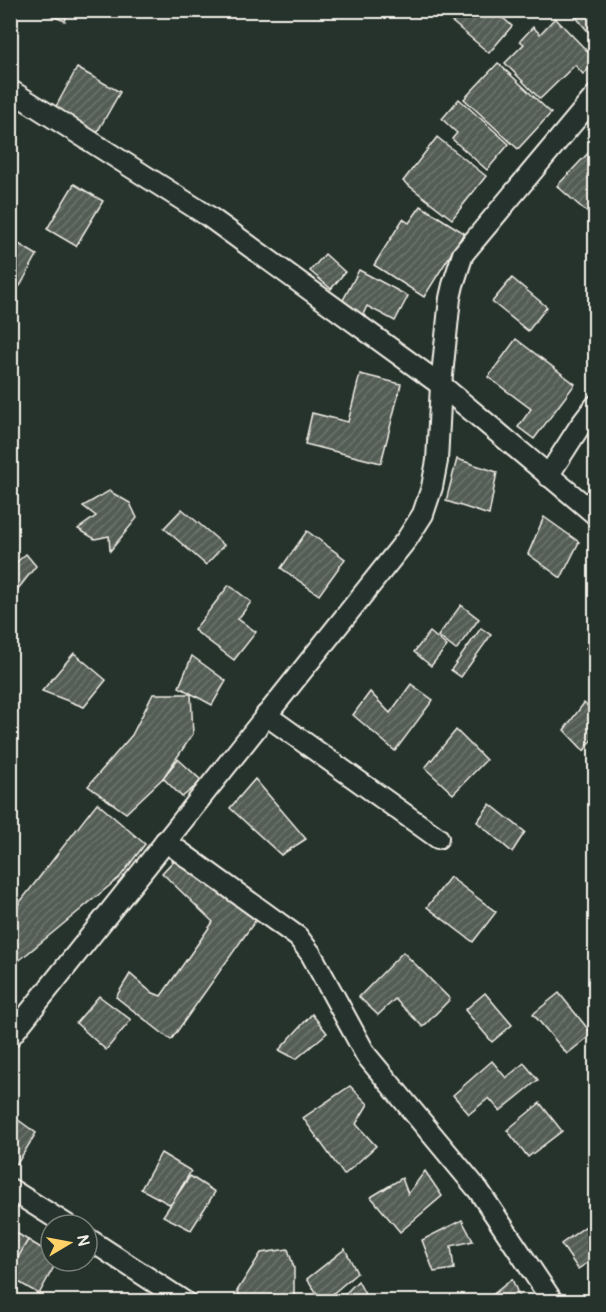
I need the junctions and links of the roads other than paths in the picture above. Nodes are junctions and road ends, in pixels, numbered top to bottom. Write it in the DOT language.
graph roads {
  1 [pos="10,90"];
  2 [pos="596,95"];
  3 [pos="441,385"];
  4 [pos="596,405"];
  5 [pos="548,476"];
  6 [pos="596,515"];
  7 [pos="266,715"];
  8 [pos="438,838"];
  9 [pos="165,841"];
  10 [pos="10,1037"];
  11 [pos="10,1189"];
  12 [pos="48,1213"];
  13 [pos="99,1246"];
  14 [pos="185,1302"];
  15 [pos="553,1302"];
  1 -- 3 [label="street"];
  2 -- 3 [label="street"];
  3 -- 5 [label="street"];
  3 -- 7 [label="street"];
  4 -- 5 [label="street"];
  5 -- 6 [label="street"];
  7 -- 8 [label="street"];
  7 -- 9 [label="street"];
  9 -- 10 [label="street"];
  9 -- 15 [label="street"];
  11 -- 12 [label="street"];
  13 -- 14 [label="street"];
}
